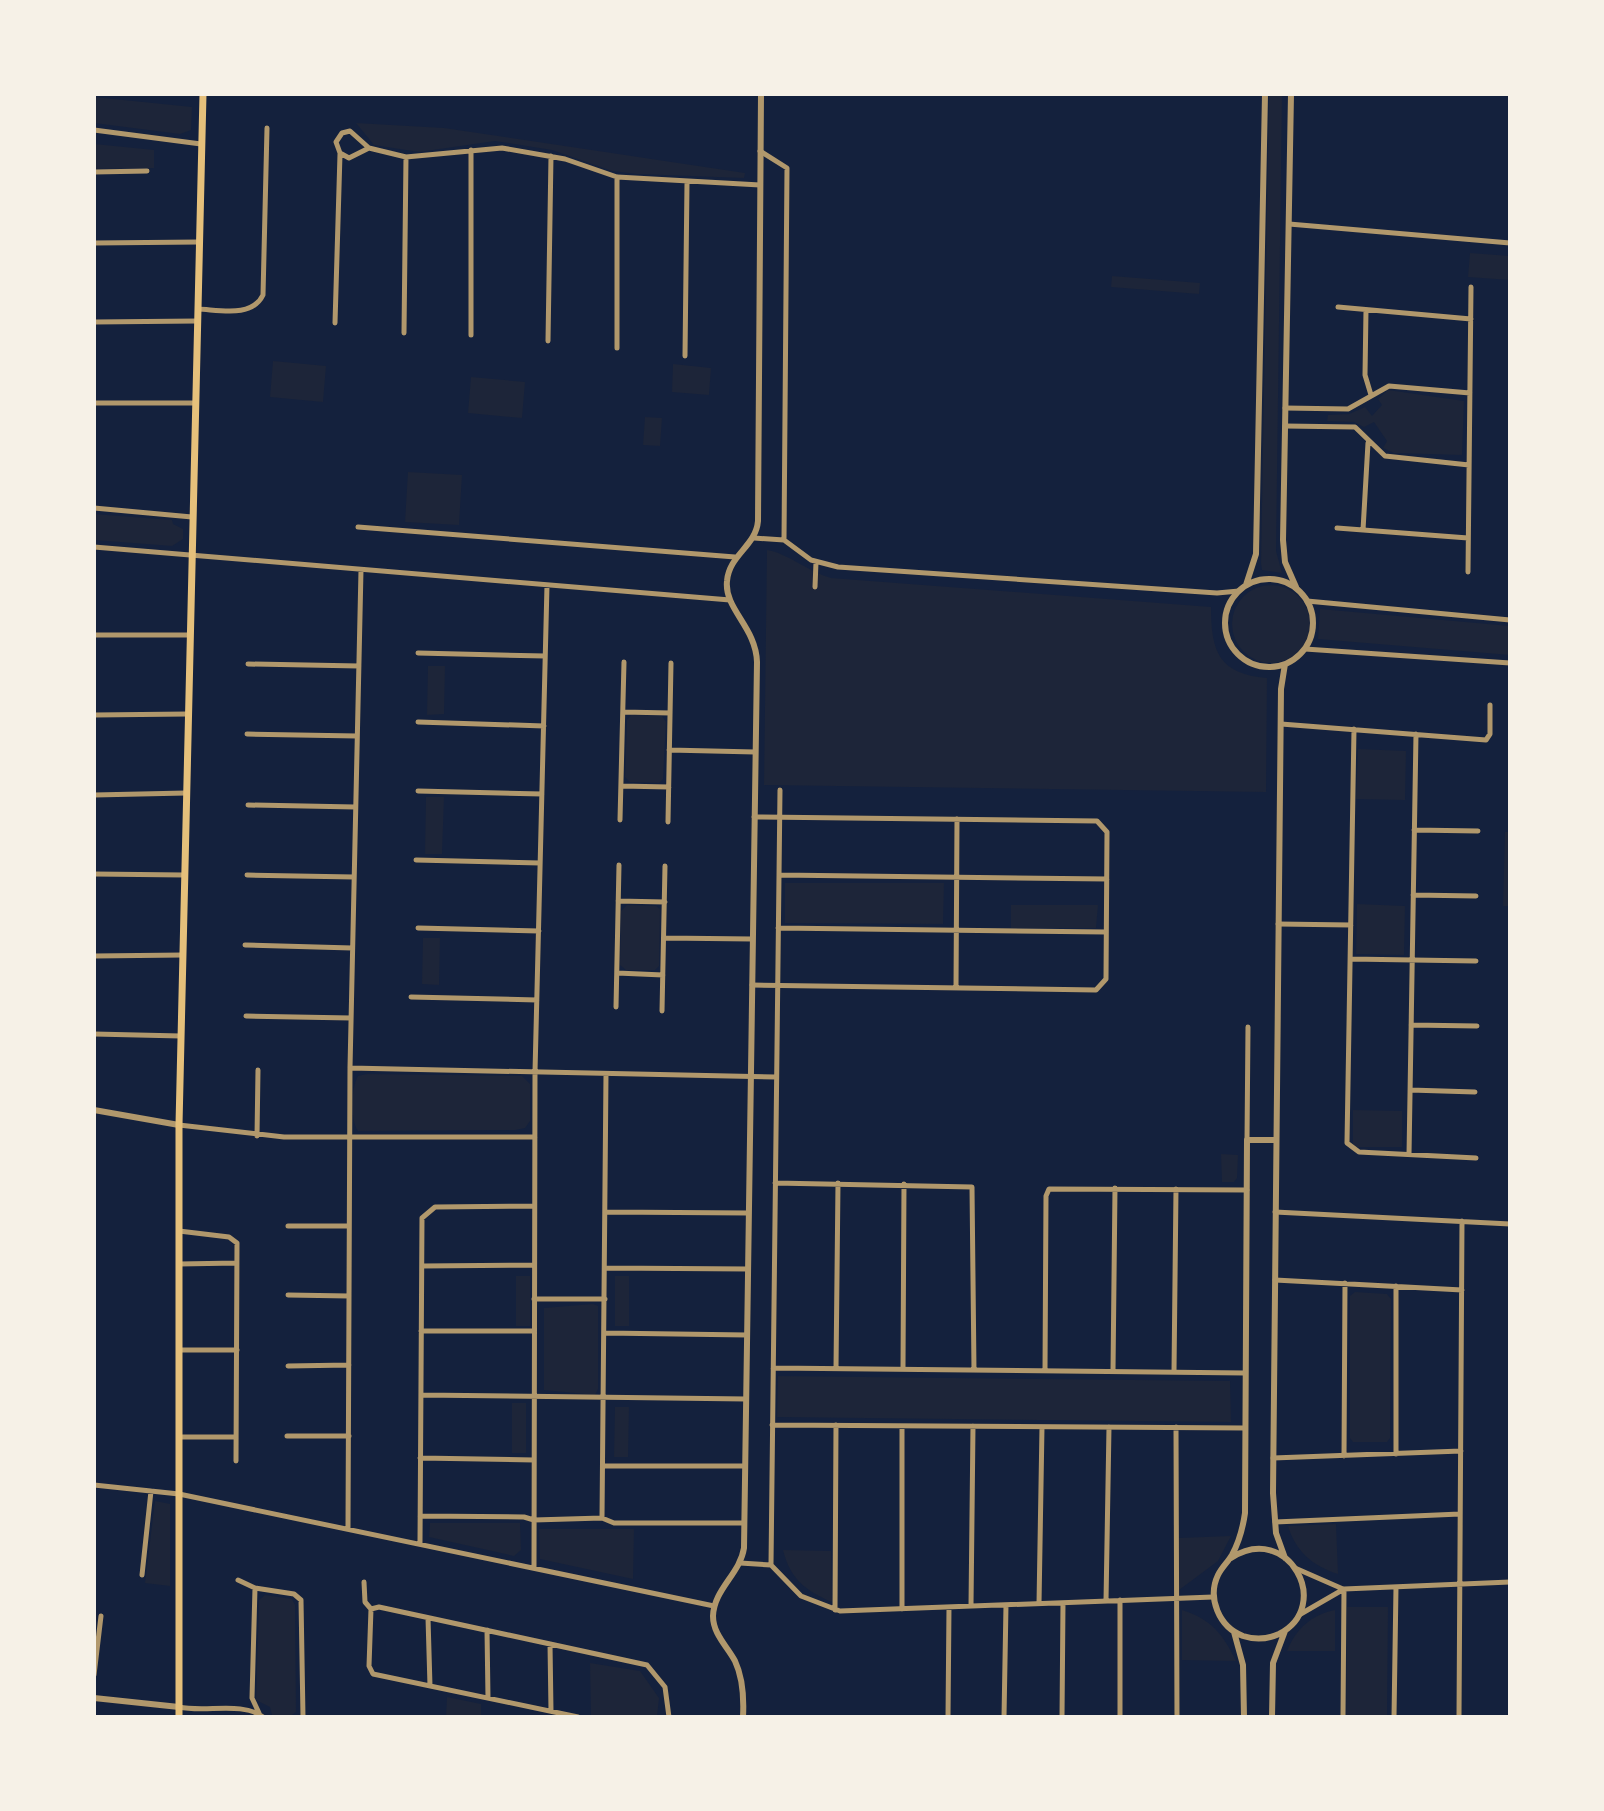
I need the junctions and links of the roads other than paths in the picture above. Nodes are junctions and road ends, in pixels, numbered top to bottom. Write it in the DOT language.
graph roads {
  1 [pos="203,94"];
  2 [pos="761,94"];
  3 [pos="1265,94"];
  4 [pos="1291,94"];
  5 [pos="267,128"];
  6 [pos="94,130"];
  7 [pos="201,144"];
  8 [pos="369,148"];
  9 [pos="471,150"];
  10 [pos="760,151"];
  11 [pos="340,153"];
  12 [pos="551,156"];
  13 [pos="406,157"];
  14 [pos="147,171"];
  15 [pos="94,172"];
  16 [pos="617,177"];
  17 [pos="687,183"];
  18 [pos="760,185"];
  19 [pos="1289,224"];
  20 [pos="199,242"];
  21 [pos="94,243"];
  22 [pos="1510,243"];
  23 [pos="1471,287"];
  24 [pos="1338,307"];
  25 [pos="197,309"];
  26 [pos="1366,310"];
  27 [pos="1471,319"];
  28 [pos="197,321"];
  29 [pos="94,322"];
  30 [pos="335,323"];
  31 [pos="404,333"];
  32 [pos="471,335"];
  33 [pos="548,341"];
  34 [pos="617,348"];
  35 [pos="685,356"];
  36 [pos="1470,393"];
  37 [pos="1371,395"];
  38 [pos="94,403"];
  39 [pos="195,403"];
  40 [pos="1285,408"];
  41 [pos="1285,426"];
  42 [pos="1368,442"];
  43 [pos="1469,465"];
  44 [pos="94,508"];
  45 [pos="192,517"];
  46 [pos="358,527"];
  47 [pos="1337,528"];
  48 [pos="1363,530"];
  49 [pos="754,538"];
  50 [pos="1468,538"];
  51 [pos="784,540"];
  52 [pos="94,547"];
  53 [pos="191,555"];
  54 [pos="735,557"];
  55 [pos="816,562"];
  56 [pos="361,570"];
  57 [pos="1468,572"];
  58 [pos="547,585"];
  59 [pos="1246,585"];
  60 [pos="815,587"];
  61 [pos="1296,587"];
  62 [pos="1239,591"];
  63 [pos="730,600"];
  64 [pos="1307,601"];
  65 [pos="1510,620"];
  66 [pos="94,635"];
  67 [pos="189,635"];
  68 [pos="1305,649"];
  69 [pos="418,653"];
  70 [pos="545,656"];
  71 [pos="624,662"];
  72 [pos="671,663"];
  73 [pos="1510,663"];
  74 [pos="248,664"];
  75 [pos="1285,664"];
  76 [pos="359,666"];
  77 [pos="1490,705"];
  78 [pos="622,712"];
  79 [pos="670,713"];
  80 [pos="188,714"];
  81 [pos="94,715"];
  82 [pos="418,722"];
  83 [pos="1281,724"];
  84 [pos="544,726"];
  85 [pos="1354,729"];
  86 [pos="247,734"];
  87 [pos="1416,734"];
  88 [pos="357,736"];
  89 [pos="669,750"];
  90 [pos="755,752"];
  91 [pos="621,786"];
  92 [pos="669,787"];
  93 [pos="780,790"];
  94 [pos="418,791"];
  95 [pos="186,793"];
  96 [pos="542,794"];
  97 [pos="94,795"];
  98 [pos="248,805"];
  99 [pos="355,807"];
  100 [pos="754,817"];
  101 [pos="779,818"];
  102 [pos="957,819"];
  103 [pos="620,820"];
  104 [pos="668,822"];
  105 [pos="1414,830"];
  106 [pos="1478,831"];
  107 [pos="416,860"];
  108 [pos="540,863"];
  109 [pos="619,865"];
  110 [pos="665,866"];
  111 [pos="94,874"];
  112 [pos="184,875"];
  113 [pos="247,875"];
  114 [pos="779,875"];
  115 [pos="354,877"];
  116 [pos="957,877"];
  117 [pos="1107,879"];
  118 [pos="1413,895"];
  119 [pos="1476,896"];
  120 [pos="618,901"];
  121 [pos="665,902"];
  122 [pos="1278,924"];
  123 [pos="1351,925"];
  124 [pos="418,928"];
  125 [pos="778,928"];
  126 [pos="539,931"];
  127 [pos="957,931"];
  128 [pos="1106,932"];
  129 [pos="664,938"];
  130 [pos="752,939"];
  131 [pos="245,945"];
  132 [pos="352,948"];
  133 [pos="183,955"];
  134 [pos="94,956"];
  135 [pos="1350,959"];
  136 [pos="1412,960"];
  137 [pos="1476,961"];
  138 [pos="617,973"];
  139 [pos="663,975"];
  140 [pos="752,985"];
  141 [pos="777,986"];
  142 [pos="956,988"];
  143 [pos="411,997"];
  144 [pos="537,1000"];
  145 [pos="616,1007"];
  146 [pos="662,1011"];
  147 [pos="246,1016"];
  148 [pos="351,1018"];
  149 [pos="1411,1025"];
  150 [pos="1477,1026"];
  151 [pos="1248,1027"];
  152 [pos="94,1034"];
  153 [pos="181,1036"];
  154 [pos="350,1068"];
  155 [pos="258,1070"];
  156 [pos="535,1072"];
  157 [pos="606,1074"];
  158 [pos="750,1077"];
  159 [pos="776,1077"];
  160 [pos="1410,1090"];
  161 [pos="1475,1092"];
  162 [pos="94,1110"];
  163 [pos="179,1125"];
  164 [pos="257,1136"];
  165 [pos="535,1137"];
  166 [pos="349,1138"];
  167 [pos="1247,1140"];
  168 [pos="1274,1140"];
  169 [pos="1409,1155"];
  170 [pos="1476,1158"];
  171 [pos="775,1183"];
  172 [pos="838,1183"];
  173 [pos="904,1184"];
  174 [pos="1115,1188"];
  175 [pos="1176,1189"];
  176 [pos="1247,1190"];
  177 [pos="534,1206"];
  178 [pos="606,1212"];
  179 [pos="1274,1212"];
  180 [pos="748,1213"];
  181 [pos="1462,1221"];
  182 [pos="1510,1224"];
  183 [pos="288,1226"];
  184 [pos="349,1226"];
  185 [pos="179,1231"];
  186 [pos="237,1263"];
  187 [pos="179,1264"];
  188 [pos="534,1265"];
  189 [pos="422,1266"];
  190 [pos="605,1268"];
  191 [pos="748,1269"];
  192 [pos="1274,1280"];
  193 [pos="1345,1283"];
  194 [pos="1396,1286"];
  195 [pos="1462,1290"];
  196 [pos="288,1295"];
  197 [pos="349,1296"];
  198 [pos="534,1299"];
  199 [pos="605,1299"];
  200 [pos="421,1331"];
  201 [pos="534,1331"];
  202 [pos="605,1333"];
  203 [pos="747,1335"];
  204 [pos="179,1350"];
  205 [pos="237,1350"];
  206 [pos="349,1365"];
  207 [pos="288,1366"];
  208 [pos="773,1368"];
  209 [pos="836,1368"];
  210 [pos="903,1369"];
  211 [pos="974,1370"];
  212 [pos="1045,1370"];
  213 [pos="1113,1371"];
  214 [pos="1174,1372"];
  215 [pos="1245,1373"];
  216 [pos="421,1395"];
  217 [pos="534,1397"];
  218 [pos="605,1398"];
  219 [pos="746,1399"];
  220 [pos="772,1425"];
  221 [pos="836,1425"];
  222 [pos="902,1426"];
  223 [pos="973,1426"];
  224 [pos="1042,1427"];
  225 [pos="1109,1427"];
  226 [pos="1176,1427"];
  227 [pos="1245,1428"];
  228 [pos="287,1436"];
  229 [pos="349,1436"];
  230 [pos="179,1437"];
  231 [pos="236,1437"];
  232 [pos="1461,1451"];
  233 [pos="1396,1454"];
  234 [pos="1344,1456"];
  235 [pos="420,1458"];
  236 [pos="1273,1458"];
  237 [pos="534,1460"];
  238 [pos="236,1461"];
  239 [pos="605,1466"];
  240 [pos="745,1466"];
  241 [pos="94,1485"];
  242 [pos="151,1491"];
  243 [pos="179,1494"];
  244 [pos="1460,1514"];
  245 [pos="420,1516"];
  246 [pos="602,1518"];
  247 [pos="534,1520"];
  248 [pos="1275,1522"];
  249 [pos="744,1523"];
  250 [pos="348,1528"];
  251 [pos="420,1543"];
  252 [pos="1231,1558"];
  253 [pos="1285,1558"];
  254 [pos="740,1563"];
  255 [pos="771,1565"];
  256 [pos="534,1568"];
  257 [pos="1295,1568"];
  258 [pos="142,1575"];
  259 [pos="238,1580"];
  260 [pos="364,1582"];
  261 [pos="1510,1582"];
  262 [pos="1460,1584"];
  263 [pos="1396,1587"];
  264 [pos="255,1588"];
  265 [pos="1344,1589"];
  266 [pos="1213,1597"];
  267 [pos="1176,1598"];
  268 [pos="1120,1600"];
  269 [pos="1106,1601"];
  270 [pos="1063,1603"];
  271 [pos="1039,1604"];
  272 [pos="1006,1605"];
  273 [pos="714,1606"];
  274 [pos="971,1606"];
  275 [pos="949,1607"];
  276 [pos="371,1609"];
  277 [pos="902,1609"];
  278 [pos="835,1610"];
  279 [pos="101,1616"];
  280 [pos="1297,1617"];
  281 [pos="428,1618"];
  282 [pos="487,1630"];
  283 [pos="1285,1630"];
  284 [pos="1234,1632"];
  285 [pos="550,1644"];
  286 [pos="94,1675"];
  287 [pos="430,1686"];
  288 [pos="94,1698"];
  289 [pos="488,1698"];
  290 [pos="179,1707"];
  291 [pos="551,1711"];
  292 [pos="260,1716"];
  293 [pos="179,1717"];
  294 [pos="303,1717"];
  295 [pos="578,1717"];
  296 [pos="669,1717"];
  297 [pos="743,1717"];
  298 [pos="948,1717"];
  299 [pos="1004,1717"];
  300 [pos="1062,1717"];
  301 [pos="1120,1717"];
  302 [pos="1177,1717"];
  303 [pos="1244,1717"];
  304 [pos="1272,1717"];
  305 [pos="1343,1717"];
  306 [pos="1394,1717"];
  307 [pos="1459,1717"];
  1 -- 7 [label="main road"];
  2 -- 10 [label="street"];
  3 -- 59 [label="street"];
  4 -- 19 [label="street"];
  5 -- 25 [label="street"];
  6 -- 7 [label="street"];
  7 -- 20 [label="main road"];
  8 -- 11 [label="street"];
  8 -- 11 [label="street"];
  8 -- 13 [label="street"];
  9 -- 12 [label="street"];
  9 -- 13 [label="street"];
  9 -- 32 [label="street"];
  10 -- 18 [label="street"];
  10 -- 51 [label="street"];
  11 -- 30 [label="street"];
  12 -- 16 [label="street"];
  12 -- 33 [label="street"];
  13 -- 31 [label="street"];
  14 -- 15 [label="street"];
  16 -- 17 [label="street"];
  16 -- 34 [label="street"];
  17 -- 18 [label="street"];
  17 -- 35 [label="street"];
  18 -- 49 [label="street"];
  19 -- 22 [label="street"];
  19 -- 40 [label="street"];
  20 -- 21 [label="street"];
  20 -- 25 [label="main road"];
  23 -- 27 [label="street"];
  24 -- 26 [label="street"];
  25 -- 28 [label="main road"];
  26 -- 27 [label="street"];
  26 -- 37 [label="street"];
  27 -- 36 [label="street"];
  28 -- 29 [label="street"];
  28 -- 39 [label="main road"];
  36 -- 37 [label="street"];
  36 -- 43 [label="street"];
  37 -- 40 [label="street"];
  38 -- 39 [label="street"];
  39 -- 45 [label="main road"];
  40 -- 41 [label="street"];
  41 -- 42 [label="street"];
  41 -- 61 [label="street"];
  42 -- 43 [label="street"];
  42 -- 48 [label="street"];
  43 -- 50 [label="street"];
  44 -- 45 [label="street"];
  45 -- 53 [label="main road"];
  46 -- 54 [label="street"];
  47 -- 48 [label="street"];
  48 -- 50 [label="street"];
  49 -- 51 [label="street"];
  49 -- 54 [label="street"];
  50 -- 57 [label="street"];
  51 -- 55 [label="street"];
  52 -- 53 [label="street"];
  53 -- 56 [label="street"];
  53 -- 67 [label="main road"];
  54 -- 63 [label="street"];
  55 -- 60 [label="street"];
  55 -- 62 [label="street"];
  56 -- 58 [label="street"];
  56 -- 76 [label="street"];
  58 -- 63 [label="street"];
  58 -- 70 [label="street"];
  59 -- 61 [label="street"];
  59 -- 62 [label="street"];
  61 -- 64 [label="street"];
  62 -- 75 [label="street"];
  63 -- 90 [label="street"];
  64 -- 65 [label="street"];
  64 -- 68 [label="street"];
  66 -- 67 [label="street"];
  67 -- 80 [label="main road"];
  68 -- 73 [label="street"];
  68 -- 75 [label="street"];
  69 -- 70 [label="street"];
  70 -- 84 [label="street"];
  71 -- 78 [label="street"];
  72 -- 79 [label="street"];
  74 -- 76 [label="street"];
  75 -- 83 [label="street"];
  76 -- 88 [label="street"];
  77 -- 87 [label="street"];
  78 -- 79 [label="street"];
  78 -- 91 [label="street"];
  79 -- 89 [label="street"];
  80 -- 81 [label="street"];
  80 -- 95 [label="main road"];
  82 -- 84 [label="street"];
  83 -- 85 [label="street"];
  83 -- 122 [label="street"];
  84 -- 96 [label="street"];
  85 -- 87 [label="street"];
  85 -- 123 [label="street"];
  86 -- 88 [label="street"];
  87 -- 105 [label="street"];
  88 -- 99 [label="street"];
  89 -- 90 [label="street"];
  89 -- 92 [label="street"];
  90 -- 100 [label="street"];
  91 -- 92 [label="street"];
  91 -- 103 [label="street"];
  92 -- 104 [label="street"];
  93 -- 101 [label="street"];
  94 -- 96 [label="street"];
  95 -- 97 [label="street"];
  95 -- 112 [label="main road"];
  96 -- 108 [label="street"];
  98 -- 99 [label="street"];
  99 -- 115 [label="street"];
  100 -- 101 [label="street"];
  100 -- 130 [label="street"];
  101 -- 102 [label="street"];
  101 -- 114 [label="street"];
  102 -- 116 [label="street"];
  102 -- 117 [label="street"];
  105 -- 106 [label="street"];
  105 -- 118 [label="street"];
  107 -- 108 [label="street"];
  108 -- 126 [label="street"];
  109 -- 120 [label="street"];
  110 -- 121 [label="street"];
  111 -- 112 [label="street"];
  112 -- 133 [label="main road"];
  113 -- 115 [label="street"];
  114 -- 116 [label="street"];
  114 -- 125 [label="street"];
  115 -- 132 [label="street"];
  116 -- 117 [label="street"];
  116 -- 127 [label="street"];
  117 -- 128 [label="street"];
  118 -- 119 [label="street"];
  118 -- 136 [label="street"];
  120 -- 121 [label="street"];
  120 -- 138 [label="street"];
  121 -- 129 [label="street"];
  122 -- 123 [label="street"];
  122 -- 168 [label="street"];
  123 -- 135 [label="street"];
  124 -- 126 [label="street"];
  125 -- 127 [label="street"];
  125 -- 141 [label="street"];
  126 -- 144 [label="street"];
  127 -- 128 [label="street"];
  127 -- 142 [label="street"];
  128 -- 142 [label="street"];
  129 -- 130 [label="street"];
  129 -- 139 [label="street"];
  130 -- 140 [label="street"];
  131 -- 132 [label="street"];
  132 -- 148 [label="street"];
  133 -- 134 [label="street"];
  133 -- 153 [label="main road"];
  135 -- 136 [label="street"];
  135 -- 169 [label="street"];
  136 -- 137 [label="street"];
  136 -- 149 [label="street"];
  138 -- 139 [label="street"];
  138 -- 145 [label="street"];
  139 -- 146 [label="street"];
  140 -- 141 [label="street"];
  140 -- 158 [label="street"];
  141 -- 142 [label="street"];
  141 -- 159 [label="street"];
  143 -- 144 [label="street"];
  144 -- 156 [label="street"];
  147 -- 148 [label="street"];
  148 -- 154 [label="street"];
  149 -- 150 [label="street"];
  149 -- 160 [label="street"];
  151 -- 167 [label="street"];
  152 -- 153 [label="street"];
  153 -- 163 [label="main road"];
  154 -- 156 [label="street"];
  154 -- 166 [label="street"];
  155 -- 164 [label="street"];
  156 -- 157 [label="street"];
  156 -- 165 [label="street"];
  157 -- 158 [label="street"];
  157 -- 178 [label="street"];
  158 -- 159 [label="street"];
  158 -- 180 [label="street"];
  159 -- 171 [label="street"];
  160 -- 161 [label="street"];
  160 -- 169 [label="street"];
  162 -- 163 [label="street"];
  163 -- 164 [label="street"];
  163 -- 185 [label="main road"];
  164 -- 166 [label="street"];
  165 -- 166 [label="street"];
  165 -- 177 [label="street"];
  166 -- 184 [label="street"];
  167 -- 168 [label="street"];
  167 -- 176 [label="street"];
  168 -- 179 [label="street"];
  169 -- 170 [label="street"];
  171 -- 172 [label="street"];
  171 -- 208 [label="street"];
  172 -- 173 [label="street"];
  172 -- 209 [label="street"];
  173 -- 210 [label="street"];
  173 -- 211 [label="street"];
  174 -- 175 [label="street"];
  174 -- 212 [label="street"];
  174 -- 213 [label="street"];
  175 -- 176 [label="street"];
  175 -- 214 [label="street"];
  176 -- 215 [label="street"];
  177 -- 188 [label="street"];
  177 -- 189 [label="street"];
  178 -- 180 [label="street"];
  178 -- 190 [label="street"];
  179 -- 181 [label="street"];
  179 -- 192 [label="street"];
  180 -- 191 [label="street"];
  181 -- 182 [label="street"];
  181 -- 195 [label="street"];
  183 -- 184 [label="street"];
  184 -- 197 [label="street"];
  185 -- 186 [label="street"];
  185 -- 187 [label="main road"];
  186 -- 187 [label="street"];
  186 -- 205 [label="street"];
  187 -- 204 [label="main road"];
  188 -- 189 [label="street"];
  188 -- 198 [label="street"];
  189 -- 200 [label="street"];
  190 -- 191 [label="street"];
  190 -- 199 [label="street"];
  191 -- 203 [label="street"];
  192 -- 193 [label="street"];
  192 -- 236 [label="street"];
  193 -- 194 [label="street"];
  193 -- 234 [label="street"];
  194 -- 195 [label="street"];
  194 -- 233 [label="street"];
  195 -- 232 [label="street"];
  196 -- 197 [label="street"];
  197 -- 206 [label="street"];
  198 -- 199 [label="street"];
  198 -- 201 [label="street"];
  199 -- 202 [label="street"];
  200 -- 201 [label="street"];
  200 -- 216 [label="street"];
  201 -- 217 [label="street"];
  202 -- 203 [label="street"];
  202 -- 218 [label="street"];
  203 -- 219 [label="street"];
  204 -- 205 [label="street"];
  204 -- 230 [label="main road"];
  205 -- 231 [label="street"];
  206 -- 207 [label="street"];
  206 -- 229 [label="street"];
  208 -- 209 [label="street"];
  208 -- 220 [label="street"];
  209 -- 210 [label="street"];
  210 -- 211 [label="street"];
  211 -- 212 [label="street"];
  212 -- 213 [label="street"];
  213 -- 214 [label="street"];
  214 -- 215 [label="street"];
  215 -- 227 [label="street"];
  216 -- 217 [label="street"];
  216 -- 235 [label="street"];
  217 -- 218 [label="street"];
  217 -- 237 [label="street"];
  218 -- 219 [label="street"];
  218 -- 239 [label="street"];
  219 -- 240 [label="street"];
  220 -- 221 [label="street"];
  220 -- 255 [label="street"];
  221 -- 222 [label="street"];
  221 -- 278 [label="street"];
  222 -- 223 [label="street"];
  222 -- 277 [label="street"];
  223 -- 224 [label="street"];
  223 -- 274 [label="street"];
  224 -- 225 [label="street"];
  224 -- 271 [label="street"];
  225 -- 226 [label="street"];
  225 -- 269 [label="street"];
  226 -- 227 [label="street"];
  226 -- 267 [label="street"];
  227 -- 252 [label="street"];
  228 -- 229 [label="street"];
  229 -- 250 [label="street"];
  230 -- 231 [label="street"];
  230 -- 243 [label="main road"];
  231 -- 238 [label="street"];
  232 -- 233 [label="street"];
  232 -- 244 [label="street"];
  233 -- 234 [label="street"];
  234 -- 236 [label="street"];
  235 -- 237 [label="street"];
  235 -- 245 [label="street"];
  236 -- 248 [label="street"];
  237 -- 247 [label="street"];
  239 -- 240 [label="street"];
  239 -- 246 [label="street"];
  240 -- 249 [label="street"];
  241 -- 242 [label="street"];
  242 -- 243 [label="street"];
  242 -- 258 [label="street"];
  243 -- 250 [label="street"];
  243 -- 290 [label="main road"];
  244 -- 248 [label="street"];
  244 -- 262 [label="street"];
  245 -- 247 [label="street"];
  245 -- 251 [label="street"];
  246 -- 247 [label="street"];
  246 -- 249 [label="street"];
  247 -- 256 [label="street"];
  248 -- 253 [label="street"];
  249 -- 254 [label="street"];
  250 -- 251 [label="street"];
  251 -- 256 [label="street"];
  252 -- 253 [label="street"];
  252 -- 266 [label="street"];
  253 -- 257 [label="street"];
  254 -- 255 [label="street"];
  254 -- 273 [label="street"];
  255 -- 278 [label="street"];
  256 -- 273 [label="street"];
  257 -- 265 [label="street"];
  257 -- 280 [label="street"];
  259 -- 264 [label="street"];
  260 -- 276 [label="street"];
  261 -- 262 [label="street"];
  262 -- 263 [label="street"];
  262 -- 307 [label="street"];
  263 -- 265 [label="street"];
  263 -- 306 [label="street"];
  264 -- 292 [label="street"];
  264 -- 294 [label="street"];
  265 -- 280 [label="street"];
  265 -- 305 [label="street"];
  266 -- 267 [label="street"];
  266 -- 284 [label="street"];
  267 -- 268 [label="street"];
  267 -- 302 [label="street"];
  268 -- 269 [label="street"];
  268 -- 301 [label="street"];
  269 -- 270 [label="street"];
  270 -- 271 [label="street"];
  270 -- 300 [label="street"];
  271 -- 272 [label="street"];
  272 -- 274 [label="street"];
  272 -- 299 [label="street"];
  273 -- 297 [label="street"];
  274 -- 275 [label="street"];
  275 -- 277 [label="street"];
  275 -- 298 [label="street"];
  276 -- 281 [label="street"];
  276 -- 287 [label="street"];
  277 -- 278 [label="street"];
  279 -- 286 [label="street"];
  280 -- 283 [label="street"];
  281 -- 282 [label="street"];
  281 -- 287 [label="street"];
  282 -- 285 [label="street"];
  282 -- 289 [label="street"];
  283 -- 284 [label="street"];
  283 -- 304 [label="street"];
  284 -- 303 [label="street"];
  285 -- 291 [label="street"];
  285 -- 296 [label="street"];
  287 -- 289 [label="street"];
  288 -- 290 [label="street"];
  289 -- 291 [label="street"];
  290 -- 292 [label="street"];
  290 -- 293 [label="main road"];
  291 -- 295 [label="street"];
}
